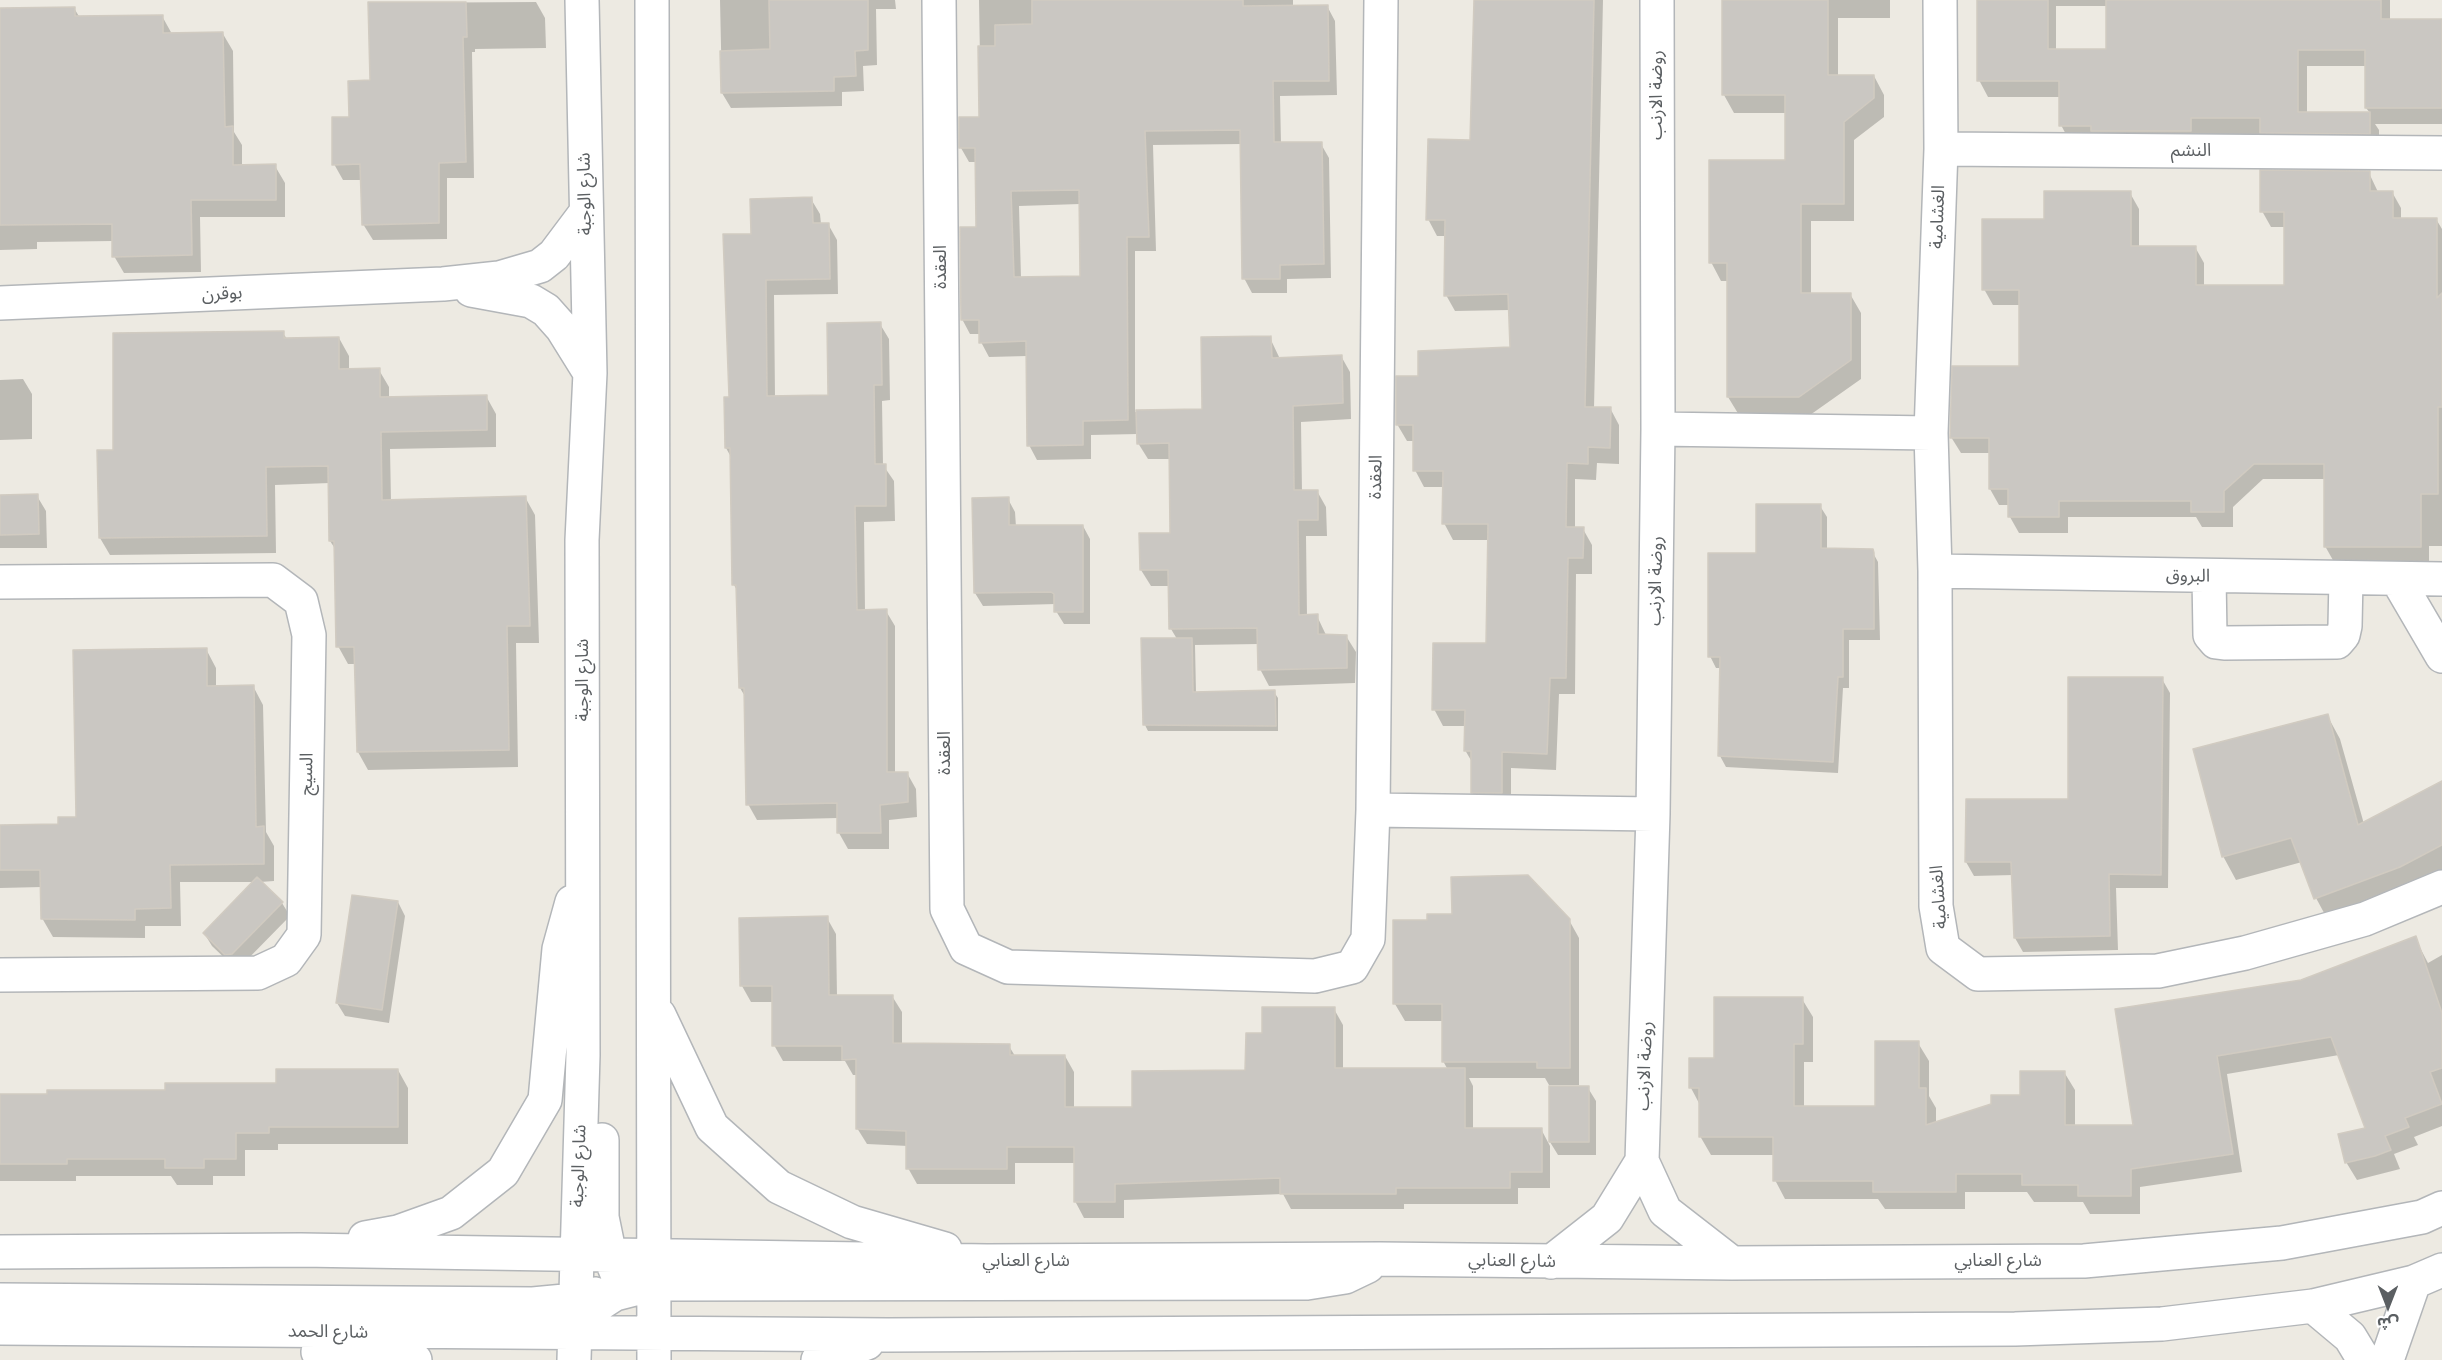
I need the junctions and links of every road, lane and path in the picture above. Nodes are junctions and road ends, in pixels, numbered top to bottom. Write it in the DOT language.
graph roads {
  1 [pos="582,0"];
  2 [pos="651,0"];
  3 [pos="939,0"];
  4 [pos="1381,0"];
  5 [pos="1657,0"];
  6 [pos="1940,0"];
  7 [pos="1941,149"];
  8 [pos="2442,153"];
  9 [pos="585,215"];
  10 [pos="443,284"];
  11 [pos="0,303"];
  12 [pos="590,373"];
  13 [pos="1658,429"];
  14 [pos="1931,433"];
  15 [pos="582,540"];
  16 [pos="1935,571"];
  17 [pos="2209,576"];
  18 [pos="2346,578"];
  19 [pos="2397,579"];
  20 [pos="2442,579"];
  21 [pos="0,582"];
  22 [pos="2442,656"];
  23 [pos="1373,810"];
  24 [pos="1653,814"];
  25 [pos="584,856"];
  26 [pos="2442,887"];
  27 [pos="0,975"];
  28 [pos="655,1005"];
  29 [pos="1642,1161"];
  30 [pos="2442,1208"];
  31 [pos="301,1250"];
  32 [pos="0,1252"];
  33 [pos="576,1256"];
  34 [pos="1380,1259"];
  35 [pos="987,1261"];
  36 [pos="1551,1262"];
  37 [pos="1732,1263"];
  38 [pos="2428,1276"];
  39 [pos="627,1279"];
  40 [pos="0,1300"];
  41 [pos="575,1300"];
  42 [pos="2313,1306"];
  43 [pos="0,1328"];
  44 [pos="181,1329"];
  45 [pos="888,1335"];
  46 [pos="574,1347"];
  47 [pos="640,1347"];
  48 [pos="415,1360"];
  49 [pos="818,1360"];
  50 [pos="2364,1360"];
  51 [pos="2387,1360"];
  1 -- 9 [label="street, شارع الوجبة"];
  2 -- 28 [label="street"];
  3 -- 23 [label="street, العقدة"];
  4 -- 23 [label="street, العقدة"];
  5 -- 13 [label="street, روضة الارنب"];
  6 -- 7 [label="street, الغشامية"];
  7 -- 8 [label="street, النشم"];
  7 -- 14 [label="street, الغشامية"];
  9 -- 10 [label="street, بوقرن"];
  9 -- 12 [label="street, شارع الوجبة"];
  10 -- 11 [label="street, بوقرن"];
  10 -- 12 [label="street, بوقرن"];
  12 -- 15 [label="street, شارع الوجبة"];
  13 -- 14 [label="street"];
  13 -- 24 [label="street, روضة الارنب"];
  14 -- 16 [label="street, الغشامية"];
  15 -- 25 [label="street, شارع الوجبة"];
  15 -- 39 [label="street"];
  16 -- 17 [label="street, البروق"];
  16 -- 26 [label="street, الغشامية"];
  17 -- 18 [label="street, البروق"];
  17 -- 18 [label="street"];
  18 -- 19 [label="street, البروق"];
  19 -- 20 [label="street, البروق"];
  19 -- 22 [label="street"];
  21 -- 27 [label="street, السيج"];
  23 -- 24 [label="street"];
  24 -- 29 [label="street, روضة الارنب"];
  25 -- 31 [label="street"];
  25 -- 33 [label="street, شارع الوجبة"];
  28 -- 35 [label="street"];
  28 -- 39 [label="street"];
  29 -- 36 [label="street, روضة الارنب"];
  29 -- 37 [label="street, روضة الارنب"];
  30 -- 37 [label="street, شارع العنابي"];
  31 -- 32 [label="street"];
  31 -- 33 [label="street"];
  33 -- 39 [label="street, شارع العنابي"];
  33 -- 41 [label="street, شارع الوجبة"];
  34 -- 35 [label="street, شارع العنابي"];
  34 -- 36 [label="street, شارع العنابي"];
  34 -- 39 [label="street"];
  35 -- 39 [label="street, شارع العنابي"];
  36 -- 37 [label="street, شارع العنابي"];
  38 -- 42 [label="street"];
  38 -- 51 [label="street"];
  39 -- 41 [label="street"];
  39 -- 46 [label="street"];
  39 -- 47 [label="street"];
  40 -- 41 [label="street"];
  41 -- 46 [label="street, شارع الوجبة"];
  42 -- 45 [label="street"];
  42 -- 50 [label="street"];
  43 -- 44 [label="street, شارع الحمد"];
  44 -- 46 [label="street, شارع الحمد"];
  44 -- 48 [label="street"];
  45 -- 47 [label="street"];
  45 -- 49 [label="street"];
  46 -- 47 [label="street, شارع الحمد"];
}
